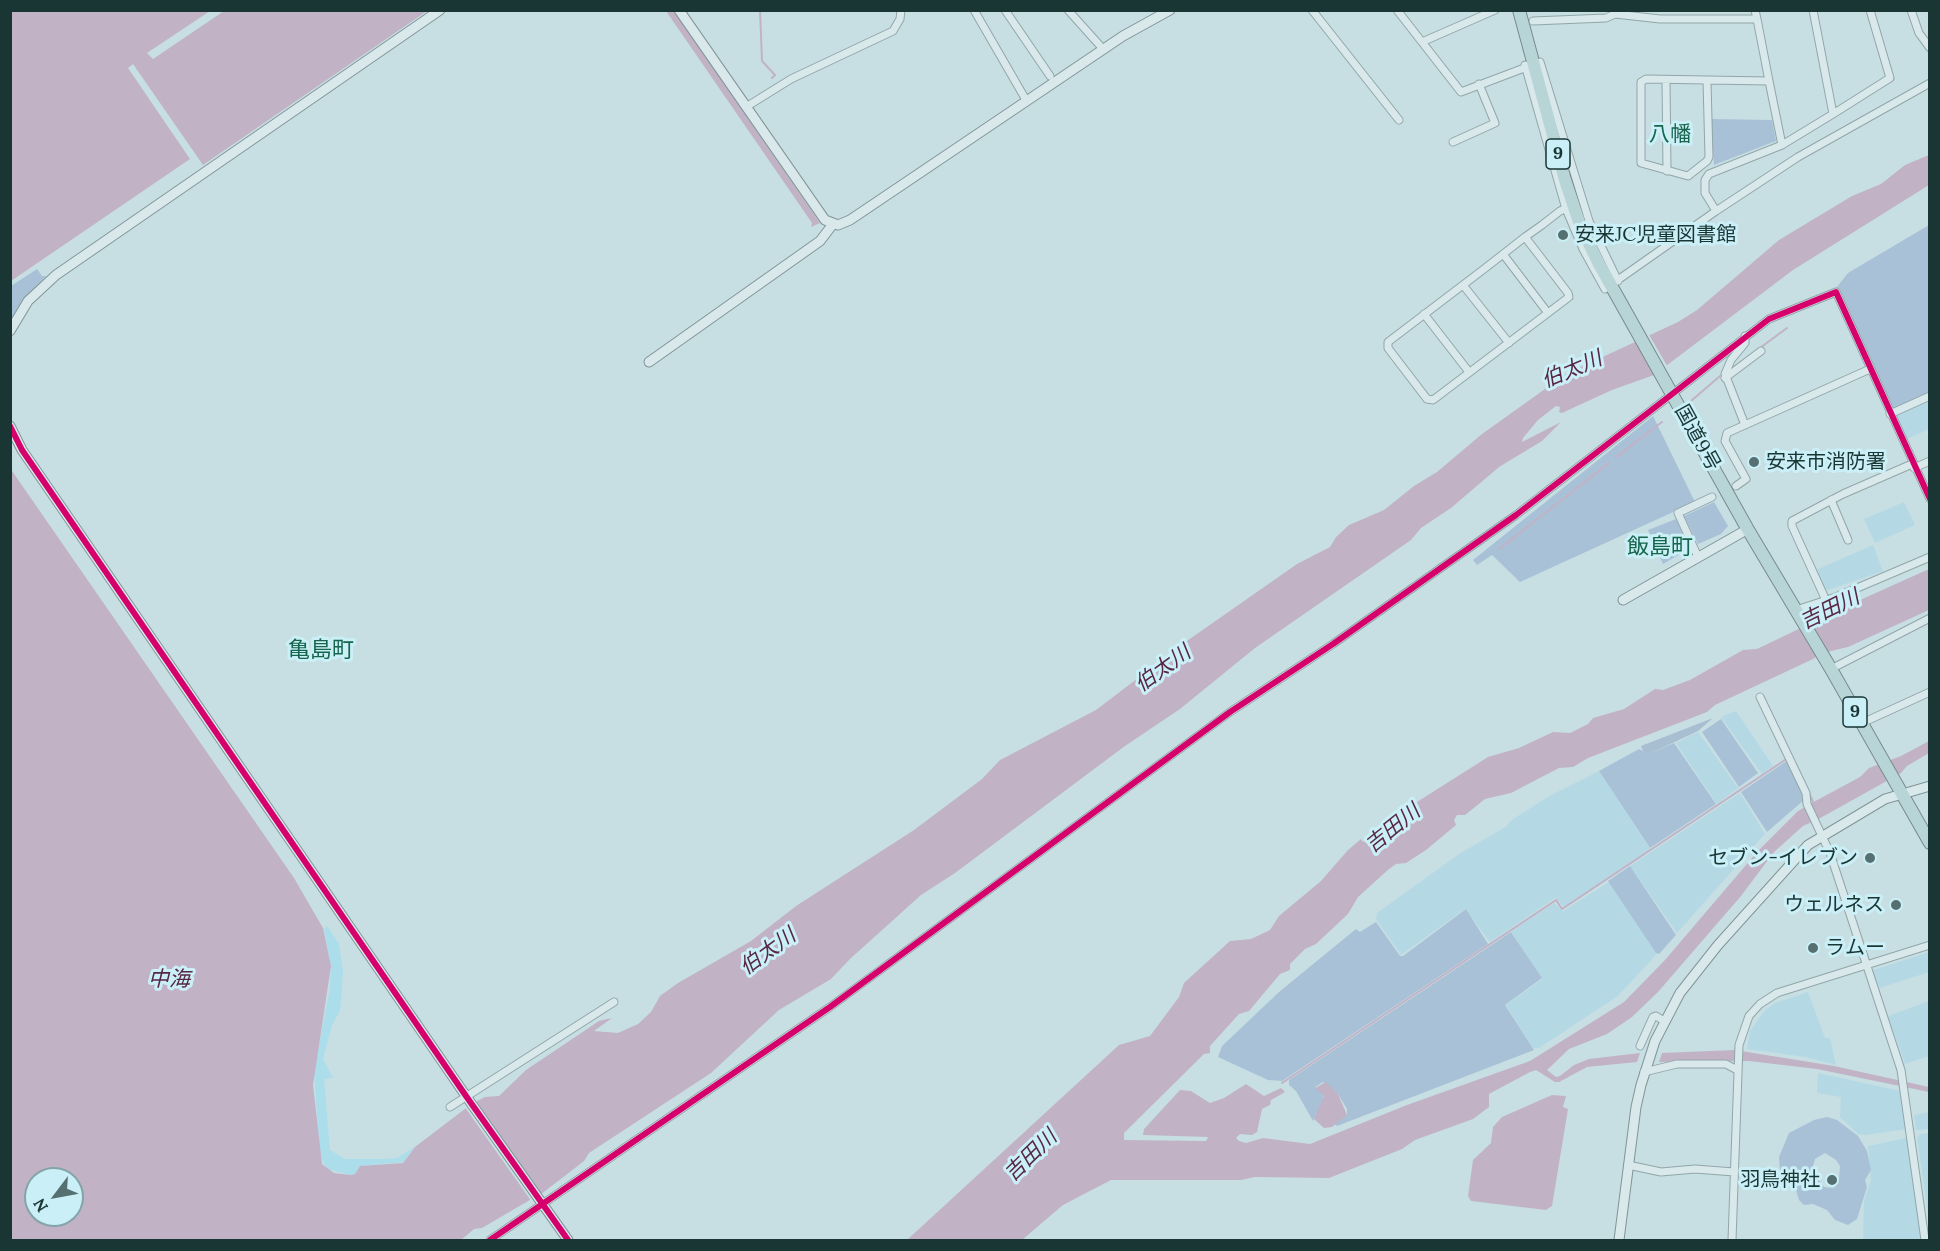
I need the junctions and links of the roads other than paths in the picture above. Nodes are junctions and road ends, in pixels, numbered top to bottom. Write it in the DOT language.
graph roads {
  1 [pos="440,10"];
  2 [pos="679,10"];
  3 [pos="901,10"];
  4 [pos="974,10"];
  5 [pos="1005,10"];
  6 [pos="1068,10"];
  7 [pos="1170,10"];
  8 [pos="1312,10"];
  9 [pos="1396,10"];
  10 [pos="1495,10"];
  11 [pos="1519,10"];
  12 [pos="1755,10"];
  13 [pos="1813,10"];
  14 [pos="1870,10"];
  15 [pos="1911,10"];
  16 [pos="1613,12"];
  17 [pos="1757,19"];
  18 [pos="1533,21"];
  19 [pos="1422,42"];
  20 [pos="1929,48"];
  21 [pos="1103,50"];
  22 [pos="1529,64"];
  23 [pos="1050,76"];
  24 [pos="1666,80"];
  25 [pos="1707,81"];
  26 [pos="1769,81"];
  27 [pos="1929,83"];
  28 [pos="1479,84"];
  29 [pos="1026,100"];
  30 [pos="746,107"];
  31 [pos="1833,114"];
  32 [pos="1399,120"];
  33 [pos="1453,142"];
  34 [pos="1782,145"];
  35 [pos="1667,171"];
  36 [pos="1567,209"];
  37 [pos="1716,211"];
  38 [pos="833,224"];
  39 [pos="1525,237"];
  40 [pos="1503,254"];
  41 [pos="1463,285"];
  42 [pos="1614,286"];
  43 [pos="1548,313"];
  44 [pos="1424,314"];
  45 [pos="10,331"];
  46 [pos="1745,336"];
  47 [pos="1509,343"];
  48 [pos="1761,351"];
  49 [pos="649,362"];
  50 [pos="1870,369"];
  51 [pos="1469,372"];
  52 [pos="1725,378"];
  53 [pos="1672,393"];
  54 [pos="1929,396"];
  55 [pos="1890,414"];
  56 [pos="1746,424"];
  57 [pos="10,426"];
  58 [pos="1929,461"];
  59 [pos="1913,466"];
  60 [pos="1736,486"];
  61 [pos="1928,495"];
  62 [pos="1712,497"];
  63 [pos="1831,500"];
  64 [pos="1748,529"];
  65 [pos="1848,540"];
  66 [pos="1698,557"];
  67 [pos="1929,557"];
  68 [pos="1824,596"];
  69 [pos="1623,600"];
  70 [pos="1797,611"];
  71 [pos="1929,618"];
  72 [pos="1830,666"];
  73 [pos="1929,692"];
  74 [pos="1760,697"];
  75 [pos="1862,723"];
  76 [pos="1929,786"];
  77 [pos="1900,793"];
  78 [pos="1822,835"];
  79 [pos="1929,843"];
  80 [pos="1929,945"];
  81 [pos="1867,966"];
  82 [pos="614,1002"];
  83 [pos="1664,1021"];
  84 [pos="1640,1046"];
  85 [pos="1645,1069"];
  86 [pos="1737,1070"];
  87 [pos="466,1096"];
  88 [pos="450,1107"];
  89 [pos="1628,1165"];
  90 [pos="1734,1172"];
  91 [pos="544,1205"];
  92 [pos="490,1240"];
  93 [pos="568,1240"];
  94 [pos="1619,1240"];
  95 [pos="1732,1240"];
  96 [pos="1925,1240"];
  1 -- 45 [label="street"];
  2 -- 30 [label="street"];
  3 -- 30 [label="street"];
  4 -- 29 [label="street"];
  5 -- 23 [label="street"];
  6 -- 21 [label="street"];
  7 -- 21 [label="street"];
  8 -- 32 [label="street"];
  9 -- 19 [label="street"];
  10 -- 19 [label="street"];
  11 -- 22 [label="highway, 国道9号 / 9"];
  12 -- 17 [label="street"];
  13 -- 31 [label="street"];
  14 -- 31 [label="street"];
  15 -- 20 [label="street"];
  16 -- 17 [label="street"];
  16 -- 18 [label="street"];
  17 -- 26 [label="street"];
  19 -- 28 [label="street"];
  21 -- 29 [label="street"];
  22 -- 28 [label="street"];
  22 -- 36 [label="street"];
  22 -- 42 [label="highway, 国道9号 / 9"];
  22 -- 42 [label="street"];
  24 -- 25 [label="street"];
  24 -- 35 [label="street"];
  24 -- 35 [label="street"];
  25 -- 26 [label="street"];
  25 -- 35 [label="street"];
  26 -- 34 [label="street"];
  27 -- 37 [label="street"];
  28 -- 33 [label="street"];
  29 -- 38 [label="street"];
  30 -- 38 [label="street"];
  31 -- 34 [label="street"];
  34 -- 37 [label="street"];
  36 -- 39 [label="street"];
  36 -- 42 [label="street"];
  37 -- 42 [label="street"];
  38 -- 49 [label="street"];
  39 -- 40 [label="street"];
  39 -- 43 [label="street"];
  40 -- 41 [label="street"];
  40 -- 43 [label="street"];
  41 -- 44 [label="street"];
  41 -- 47 [label="street"];
  42 -- 53 [label="highway, 国道9号 / 9"];
  43 -- 47 [label="street"];
  44 -- 51 [label="street"];
  44 -- 51 [label="street"];
  46 -- 50 [label="street"];
  46 -- 52 [label="street"];
  46 -- 53 [label="street"];
  47 -- 51 [label="street"];
  48 -- 52 [label="street"];
  50 -- 55 [label="street"];
  50 -- 56 [label="street"];
  52 -- 56 [label="street"];
  53 -- 64 [label="highway, 国道9号 / 9"];
  53 -- 91 [label="street"];
  54 -- 55 [label="street"];
  55 -- 59 [label="street"];
  56 -- 60 [label="street"];
  57 -- 87 [label="street"];
  58 -- 59 [label="street"];
  59 -- 61 [label="street"];
  59 -- 63 [label="street"];
  62 -- 66 [label="street"];
  63 -- 65 [label="street"];
  63 -- 68 [label="street"];
  64 -- 66 [label="street"];
  64 -- 70 [label="highway, 国道9号 / 9"];
  66 -- 69 [label="street"];
  67 -- 70 [label="street"];
  70 -- 72 [label="highway, 国道9号 / 9"];
  71 -- 72 [label="street"];
  72 -- 75 [label="highway, 国道9号 / 9"];
  73 -- 75 [label="street"];
  74 -- 78 [label="street"];
  75 -- 77 [label="highway, 国道9号 / 9"];
  76 -- 77 [label="street"];
  77 -- 78 [label="street"];
  77 -- 79 [label="highway, 国道9号 / 9"];
  78 -- 81 [label="street"];
  78 -- 83 [label="street"];
  80 -- 81 [label="street"];
  81 -- 86 [label="street"];
  81 -- 96 [label="street"];
  82 -- 87 [label="street"];
  83 -- 84 [label="street"];
  83 -- 85 [label="street"];
  85 -- 86 [label="street"];
  85 -- 89 [label="street"];
  86 -- 90 [label="street"];
  87 -- 88 [label="street"];
  87 -- 91 [label="street"];
  89 -- 90 [label="street"];
  89 -- 94 [label="street"];
  90 -- 95 [label="street"];
  91 -- 92 [label="street"];
  91 -- 93 [label="street"];
}
